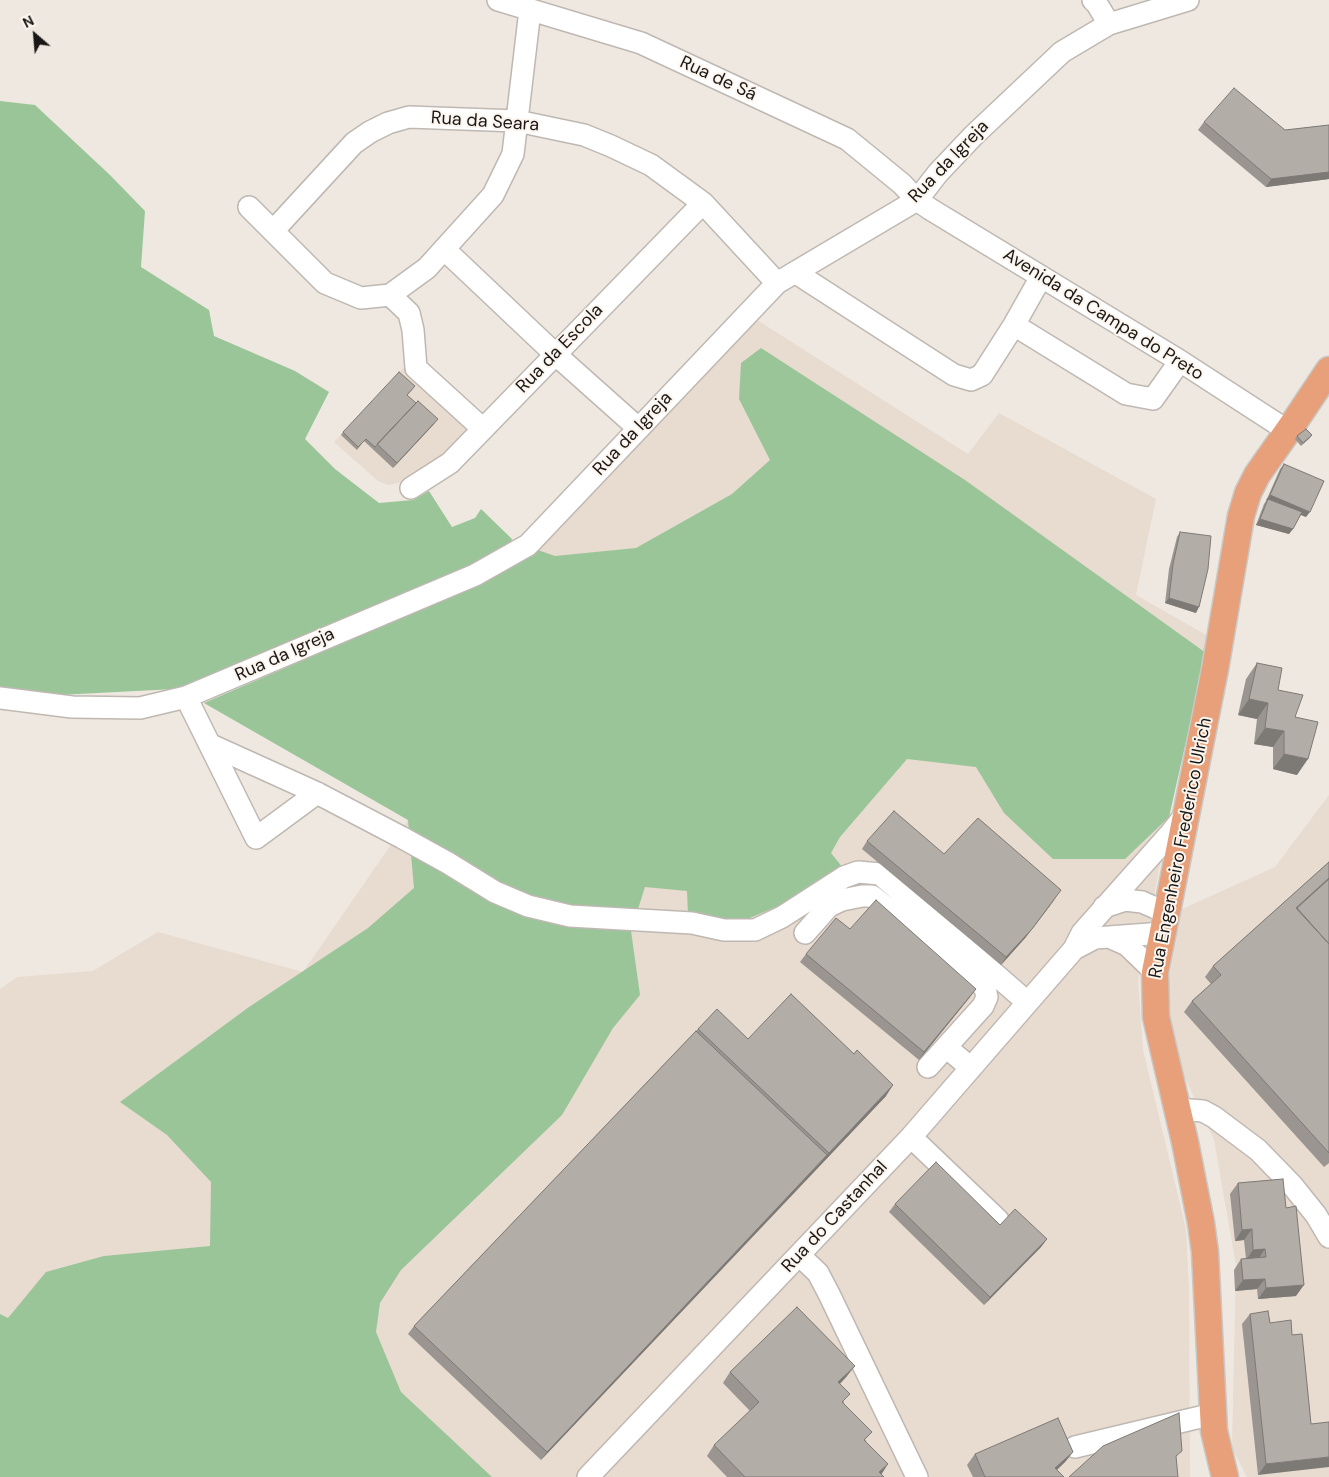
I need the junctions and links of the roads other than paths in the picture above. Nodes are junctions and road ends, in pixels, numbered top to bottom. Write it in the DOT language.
graph roads {
  1 [pos="498,0"];
  2 [pos="1093,0"];
  3 [pos="1188,0"];
  4 [pos="530,10"];
  5 [pos="1109,24"];
  6 [pos="518,120"];
  7 [pos="917,200"];
  8 [pos="704,203"];
  9 [pos="249,207"];
  10 [pos="273,231"];
  11 [pos="444,249"];
  12 [pos="796,273"];
  13 [pos="1041,277"];
  14 [pos="777,283"];
  15 [pos="390,295"];
  16 [pos="1014,325"];
  17 [pos="555,354"];
  18 [pos="1180,361"];
  19 [pos="1329,370"];
  20 [pos="638,428"];
  21 [pos="483,429"];
  22 [pos="1288,431"];
  23 [pos="411,488"];
  24 [pos="186,697"];
  25 [pos="0,698"];
  26 [pos="211,745"];
  27 [pos="316,793"];
  28 [pos="1185,815"];
  29 [pos="1104,907"];
  30 [pos="1165,925"];
  31 [pos="805,933"];
  32 [pos="1109,937"];
  33 [pos="1074,949"];
  34 [pos="1154,972"];
  35 [pos="1027,1002"];
  36 [pos="946,1047"];
  37 [pos="928,1067"];
  38 [pos="971,1068"];
  39 [pos="1177,1110"];
  40 [pos="911,1137"];
  41 [pos="998,1220"];
  42 [pos="1329,1238"];
  43 [pos="800,1255"];
  44 [pos="1213,1414"];
  45 [pos="1075,1447"];
  46 [pos="1225,1474"];
  47 [pos="588,1477"];
  48 [pos="917,1477"];
  1 -- 4 [label="street, Rua de Sá"];
  2 -- 5 [label="street"];
  3 -- 5 [label="street, Rua da Igreja"];
  4 -- 6 [label="street"];
  4 -- 7 [label="street, Rua de Sá"];
  5 -- 7 [label="street, Rua da Igreja"];
  6 -- 8 [label="street, Rua da Seara"];
  6 -- 10 [label="street, Rua da Seara"];
  6 -- 11 [label="street"];
  7 -- 12 [label="street, Rua da Igreja"];
  7 -- 13 [label="street, Avenida da Campa do Preto"];
  8 -- 14 [label="street, Rua da Seara"];
  8 -- 17 [label="street, Rua da Escola"];
  9 -- 10 [label="street"];
  10 -- 15 [label="street"];
  11 -- 15 [label="street"];
  11 -- 17 [label="street"];
  12 -- 14 [label="street, Rua da Igreja"];
  12 -- 16 [label="street"];
  13 -- 16 [label="street"];
  13 -- 18 [label="street, Avenida da Campa do Preto"];
  14 -- 20 [label="street, Rua da Igreja"];
  15 -- 21 [label="street"];
  16 -- 18 [label="street"];
  17 -- 20 [label="street"];
  17 -- 21 [label="street, Rua da Escola"];
  18 -- 22 [label="street, Avenida da Campa do Preto"];
  19 -- 22 [label="main road, Rua Engenheiro Frederico Ulrich"];
  20 -- 24 [label="street, Rua da Igreja"];
  21 -- 23 [label="street, Rua da Escola"];
  22 -- 28 [label="main road, Rua Engenheiro Frederico Ulrich"];
  24 -- 25 [label="street, Rua da Igreja"];
  24 -- 26 [label="street"];
  26 -- 27 [label="street"];
  26 -- 27 [label="street"];
  27 -- 35 [label="street"];
  28 -- 29 [label="street, Rua do Castanhal"];
  28 -- 30 [label="main road, Rua Engenheiro Frederico Ulrich"];
  29 -- 30 [label="street"];
  29 -- 33 [label="street, Rua do Castanhal"];
  30 -- 32 [label="street, Rua do Castanhal"];
  30 -- 34 [label="main road, Rua Engenheiro Frederico Ulrich"];
  31 -- 36 [label="street"];
  32 -- 33 [label="street, Rua do Castanhal"];
  32 -- 34 [label="street"];
  33 -- 35 [label="street, Rua do Castanhal"];
  34 -- 39 [label="main road, Rua Engenheiro Frederico Ulrich"];
  35 -- 38 [label="street, Rua do Castanhal"];
  36 -- 37 [label="street"];
  36 -- 38 [label="street"];
  38 -- 40 [label="street, Rua do Castanhal"];
  39 -- 42 [label="street"];
  39 -- 44 [label="main road, Rua Engenheiro Frederico Ulrich"];
  40 -- 41 [label="street"];
  40 -- 43 [label="street, Rua do Castanhal"];
  43 -- 47 [label="street, Rua do Castanhal"];
  43 -- 48 [label="street"];
  44 -- 45 [label="street"];
  44 -- 46 [label="main road, Rua Engenheiro Frederico Ulrich"];
}
